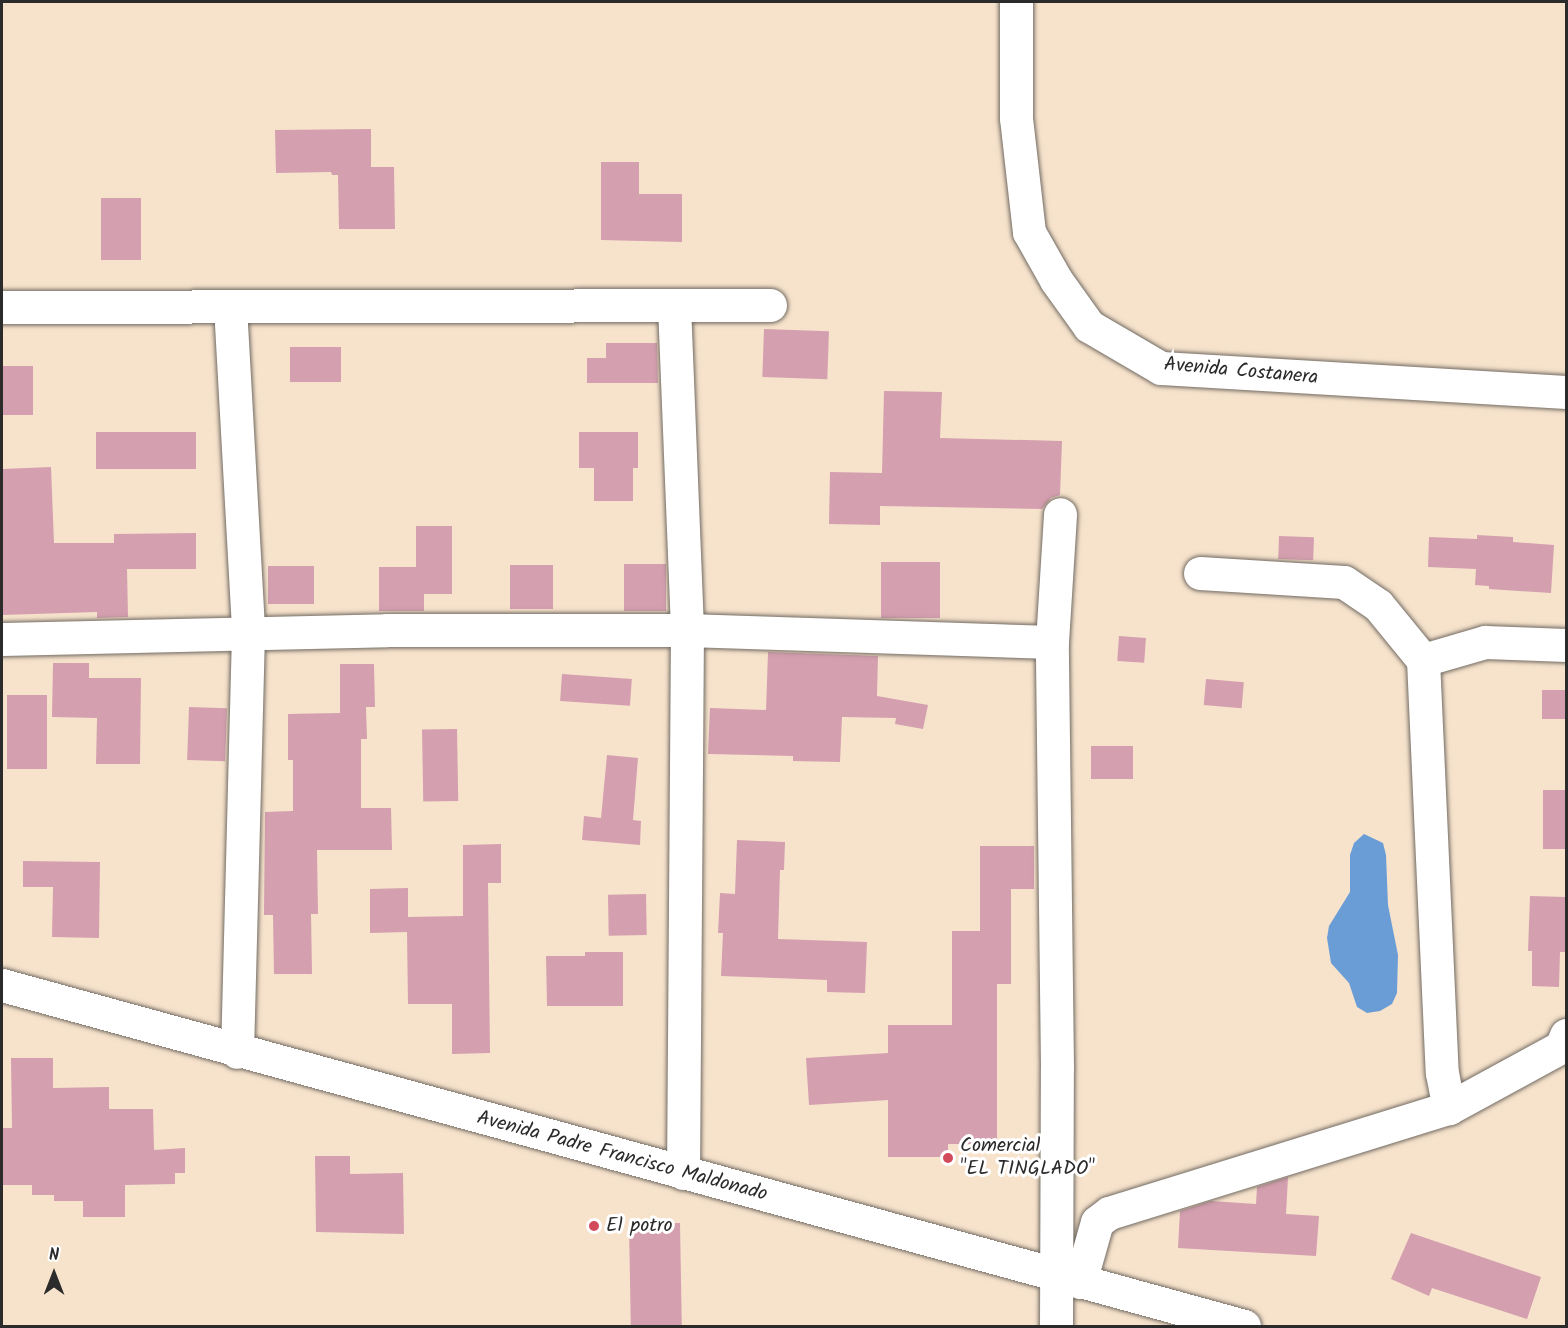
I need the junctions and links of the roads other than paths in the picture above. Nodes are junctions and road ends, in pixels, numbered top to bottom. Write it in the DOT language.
graph roads {
  1 [pos="1016,2"];
  2 [pos="674,305"];
  3 [pos="770,305"];
  4 [pos="230,306"];
  5 [pos="2,307"];
  6 [pos="1566,392"];
  7 [pos="1060,514"];
  8 [pos="1200,573"];
  9 [pos="687,630"];
  10 [pos="248,633"];
  11 [pos="2,639"];
  12 [pos="1052,642"];
  13 [pos="1566,645"];
  14 [pos="1423,660"];
  15 [pos="2,985"];
  16 [pos="2,1006"];
  17 [pos="1566,1035"];
  18 [pos="237,1052"];
  19 [pos="1449,1108"];
  20 [pos="682,1173"];
  21 [pos="1062,1295"];
  22 [pos="1162,1326"];
  23 [pos="1244,1326"];
  1 -- 6 [label="street, Avenida Costanera"];
  2 -- 3 [label="street"];
  2 -- 4 [label="street"];
  2 -- 9 [label="street"];
  4 -- 5 [label="street"];
  4 -- 10 [label="street"];
  7 -- 12 [label="street"];
  8 -- 14 [label="street"];
  9 -- 10 [label="street"];
  9 -- 12 [label="street"];
  9 -- 20 [label="street"];
  10 -- 11 [label="street"];
  10 -- 18 [label="street"];
  12 -- 21 [label="street"];
  13 -- 14 [label="street"];
  14 -- 19 [label="street"];
  15 -- 18 [label="street, Avenida Padre Francisco Maldonado"];
  16 -- 21 [label="street, Avenida Padre Francisco Maldonado"];
  17 -- 19 [label="street"];
  18 -- 20 [label="street, Avenida Padre Francisco Maldonado"];
  19 -- 21 [label="street"];
  20 -- 21 [label="street, Avenida Padre Francisco Maldonado"];
  21 -- 22 [label="street, Avenida Padre Francisco Maldonado"];
  21 -- 23 [label="street, Avenida Padre Francisco Maldonado"];
}
